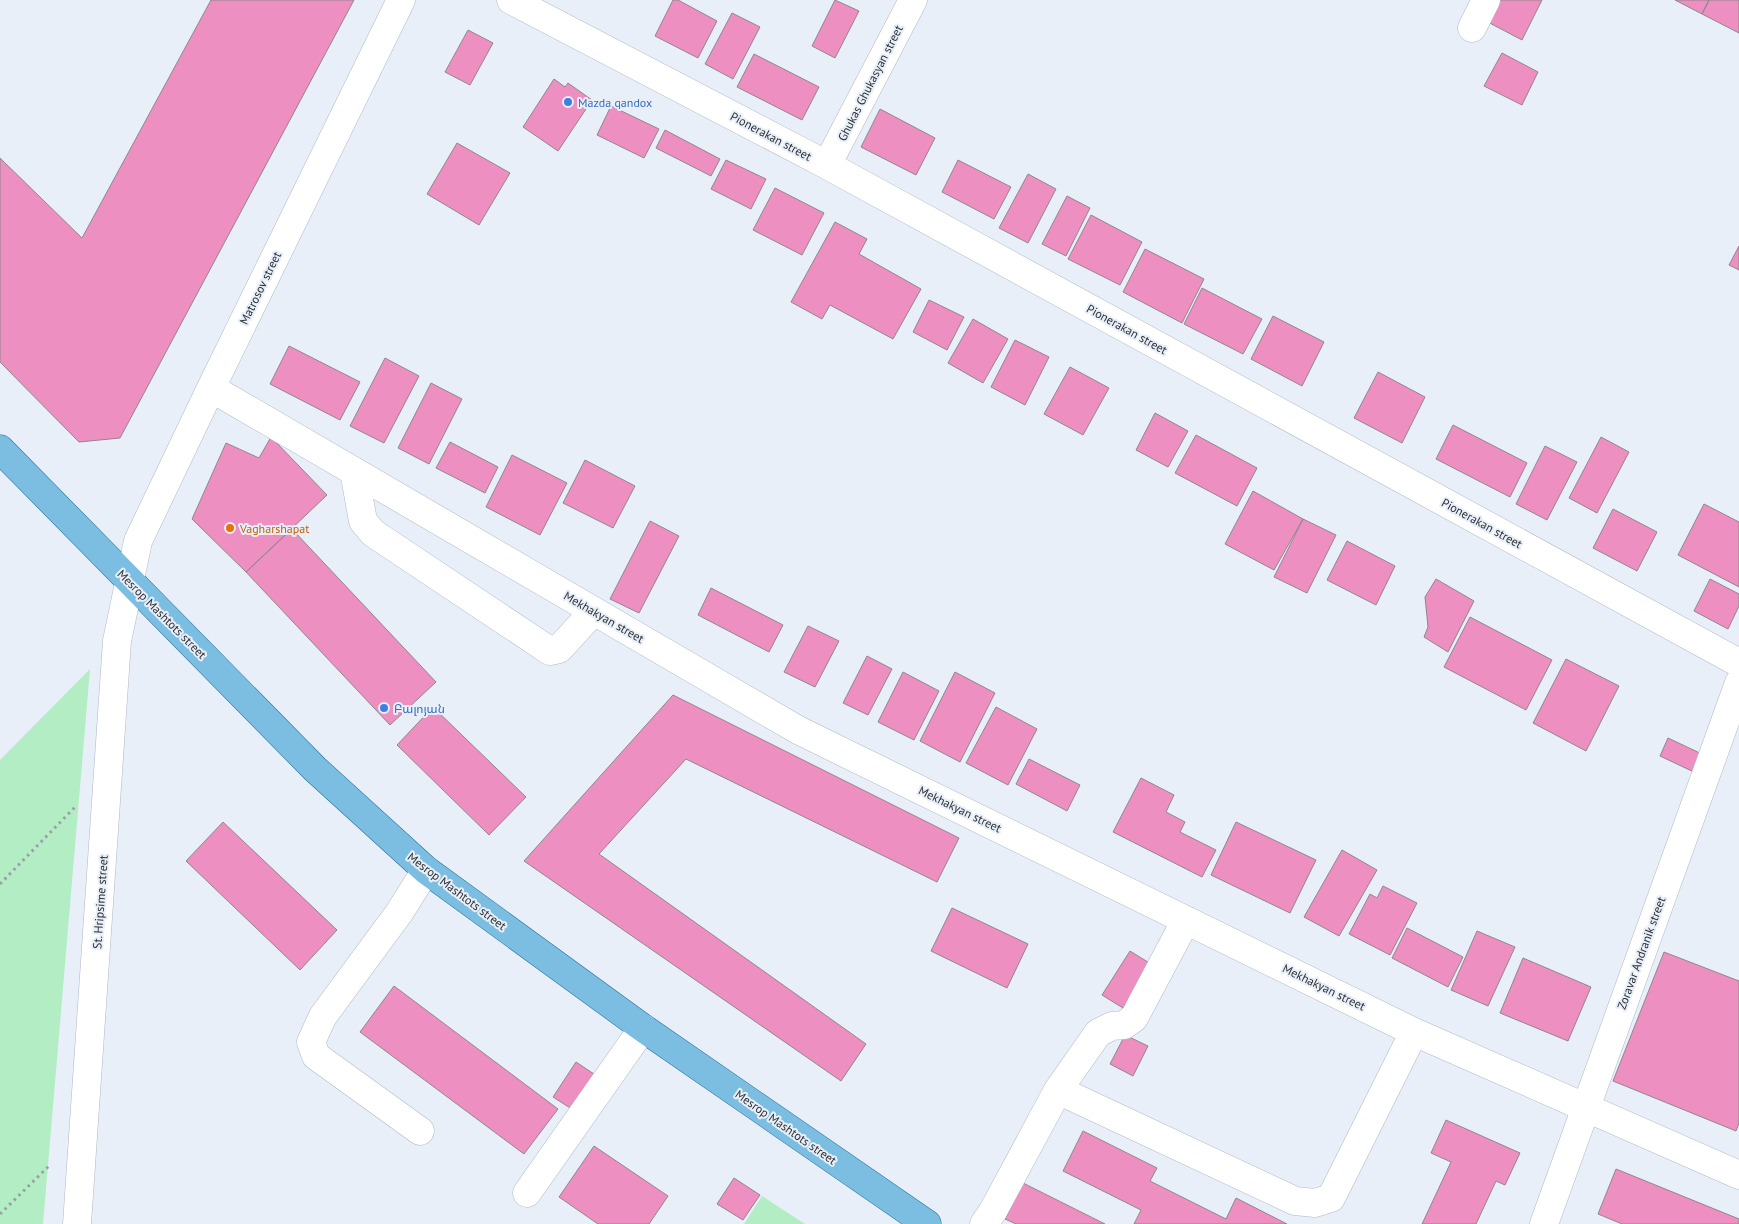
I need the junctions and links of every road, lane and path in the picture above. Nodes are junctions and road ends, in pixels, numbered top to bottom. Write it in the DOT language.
graph roads {
  1 [pos="401,0"];
  2 [pos="511,0"];
  3 [pos="913,0"];
  4 [pos="1486,0"];
  5 [pos="1472,28"];
  6 [pos="827,165"];
  7 [pos="211,388"];
  8 [pos="0,449"];
  9 [pos="354,472"];
  10 [pos="130,581"];
  11 [pos="594,611"];
  12 [pos="1739,663"];
  13 [pos="1739,683"];
  14 [pos="77,805"];
  15 [pos="426,870"];
  16 [pos="0,884"];
  17 [pos="1186,920"];
  18 [pos="643,1028"];
  19 [pos="1414,1032"];
  20 [pos="1058,1090"];
  21 [pos="1586,1107"];
  22 [pos="420,1131"];
  23 [pos="52,1163"];
  24 [pos="1739,1174"];
  25 [pos="527,1193"];
  26 [pos="0,1214"];
  27 [pos="78,1224"];
  28 [pos="927,1224"];
  29 [pos="984,1224"];
  30 [pos="1544,1224"];
  1 -- 7 [label="street, Matrosov street"];
  2 -- 6 [label="street, Pionerakan street"];
  3 -- 6 [label="street, Ghukas Ghukasyan street"];
  4 -- 5 [label="street"];
  6 -- 12 [label="street, Pionerakan street"];
  7 -- 9 [label="street, Mekhakyan street"];
  7 -- 10 [label="street, Matrosov street"];
  8 -- 10 [label="main road, Mesrop Mashtots street"];
  9 -- 11 [label="street, Mekhakyan street"];
  9 -- 11 [label="street"];
  10 -- 15 [label="main road, Mesrop Mashtots street"];
  10 -- 27 [label="street, St. Hripsime street"];
  11 -- 17 [label="street, Mekhakyan street"];
  13 -- 21 [label="street, Zoravar Andranik street"];
  14 -- 16 [label="path"];
  15 -- 18 [label="main road, Mesrop Mashtots street"];
  15 -- 22 [label="street"];
  17 -- 19 [label="street, Mekhakyan street"];
  17 -- 20 [label="street"];
  18 -- 25 [label="street"];
  18 -- 28 [label="main road, Mesrop Mashtots street"];
  19 -- 20 [label="street"];
  19 -- 21 [label="street, Mekhakyan street"];
  20 -- 29 [label="street"];
  21 -- 24 [label="street, Mekhakyan street"];
  21 -- 30 [label="street, Zoravar Andranik street"];
  23 -- 26 [label="path"];
}
